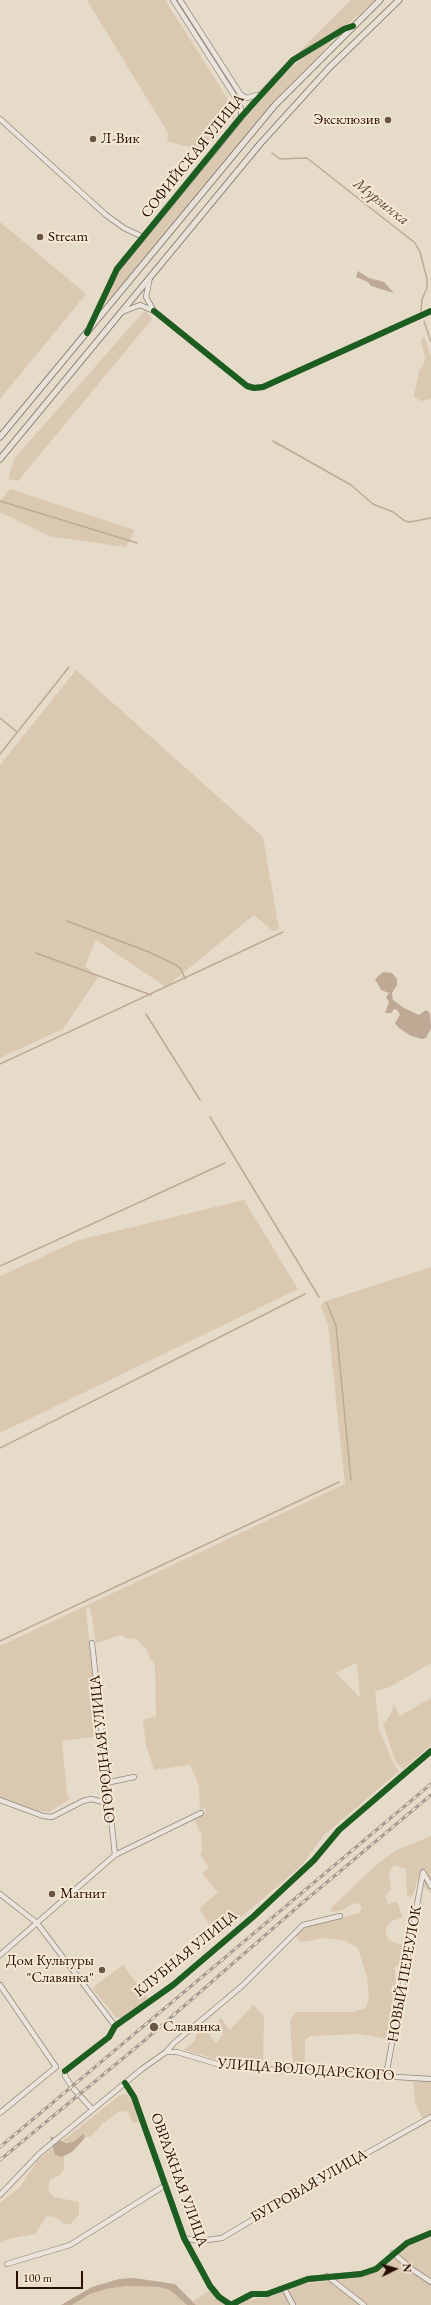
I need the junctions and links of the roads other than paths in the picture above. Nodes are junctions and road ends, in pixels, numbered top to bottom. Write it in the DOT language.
graph roads {
  1 [pos="173,0"];
  2 [pos="180,0"];
  3 [pos="380,0"];
  4 [pos="399,0"];
  5 [pos="353,26"];
  6 [pos="261,94"];
  7 [pos="241,117"];
  8 [pos="0,119"];
  9 [pos="143,237"];
  10 [pos="150,276"];
  11 [pos="154,311"];
  12 [pos="431,311"];
  13 [pos="122,312"];
  14 [pos="87,333"];
  15 [pos="0,437"];
  16 [pos="0,459"];
  17 [pos="92,1643"];
  18 [pos="431,1751"];
  19 [pos="134,1777"];
  20 [pos="106,1783"];
  21 [pos="0,1800"];
  22 [pos="108,1803"];
  23 [pos="201,1813"];
  24 [pos="115,1855"];
  25 [pos="431,1886"];
  26 [pos="0,1894"];
  27 [pos="340,1916"];
  28 [pos="37,1923"];
  29 [pos="0,1955"];
  30 [pos="0,1985"];
  31 [pos="116,2026"];
  32 [pos="166,2052"];
  33 [pos="56,2067"];
  34 [pos="65,2071"];
  35 [pos="386,2076"];
  36 [pos="431,2078"];
  37 [pos="125,2083"];
  38 [pos="92,2110"];
  39 [pos="0,2113"];
  40 [pos="431,2117"];
  41 [pos="164,2186"];
  42 [pos="0,2195"];
  43 [pos="431,2233"];
  44 [pos="184,2238"];
  45 [pos="393,2253"];
  46 [pos="7,2264"];
  47 [pos="327,2276"];
  48 [pos="431,2282"];
  49 [pos="284,2288"];
  50 [pos="292,2305"];
  51 [pos="364,2305"];
  1 -- 7 [label="street"];
  2 -- 6 [label="street"];
  3 -- 5 [label="main road, СОФИЙСКАЯ УЛИЦА"];
  4 -- 10 [label="main road"];
  5 -- 6 [label="street, СОФИЙСКАЯ УЛИЦА"];
  5 -- 14 [label="main road, СОФИЙСКАЯ УЛИЦА"];
  6 -- 7 [label="street, СОФИЙСКАЯ УЛИЦА"];
  7 -- 9 [label="street, СОФИЙСКАЯ УЛИЦА"];
  8 -- 9 [label="street"];
  9 -- 14 [label="street, СОФИЙСКАЯ УЛИЦА"];
  10 -- 11 [label="street"];
  10 -- 13 [label="main road"];
  11 -- 12 [label="street"];
  11 -- 13 [label="street"];
  13 -- 16 [label="main road"];
  14 -- 15 [label="main road, СОФИЙСКАЯ УЛИЦА"];
  17 -- 20 [label="street, ОГОРОДНАЯ УЛИЦА"];
  18 -- 31 [label="street, КЛУБНАЯ УЛИЦА"];
  19 -- 20 [label="street"];
  20 -- 22 [label="street, ОГОРОДНАЯ УЛИЦА"];
  21 -- 22 [label="street"];
  22 -- 24 [label="street, ОГОРОДНАЯ УЛИЦА"];
  23 -- 24 [label="street"];
  24 -- 28 [label="street"];
  25 -- 35 [label="street, НОВЫЙ ПЕРЕУЛОК"];
  26 -- 28 [label="street"];
  27 -- 32 [label="street"];
  28 -- 29 [label="street"];
  28 -- 31 [label="street"];
  30 -- 33 [label="street"];
  31 -- 34 [label="street, КЛУБНАЯ УЛИЦА"];
  32 -- 35 [label="street, УЛИЦА ВОЛОДАРСКОГО"];
  32 -- 37 [label="street"];
  33 -- 34 [label="street"];
  33 -- 39 [label="street"];
  34 -- 38 [label="street"];
  35 -- 36 [label="street, УЛИЦА ВОЛОДАРСКОГО"];
  37 -- 38 [label="street"];
  37 -- 41 [label="street, ОВРАЖНАЯ УЛИЦА"];
  38 -- 42 [label="street"];
  40 -- 44 [label="street, БУГРОВАЯ УЛИЦА"];
  41 -- 44 [label="street, ОВРАЖНАЯ УЛИЦА"];
  41 -- 46 [label="street"];
  43 -- 45 [label="street"];
  44 -- 49 [label="street, ОВРАЖНАЯ УЛИЦА"];
  45 -- 47 [label="street"];
  45 -- 48 [label="street"];
  47 -- 49 [label="street"];
  47 -- 51 [label="street"];
  49 -- 50 [label="street"];
}
